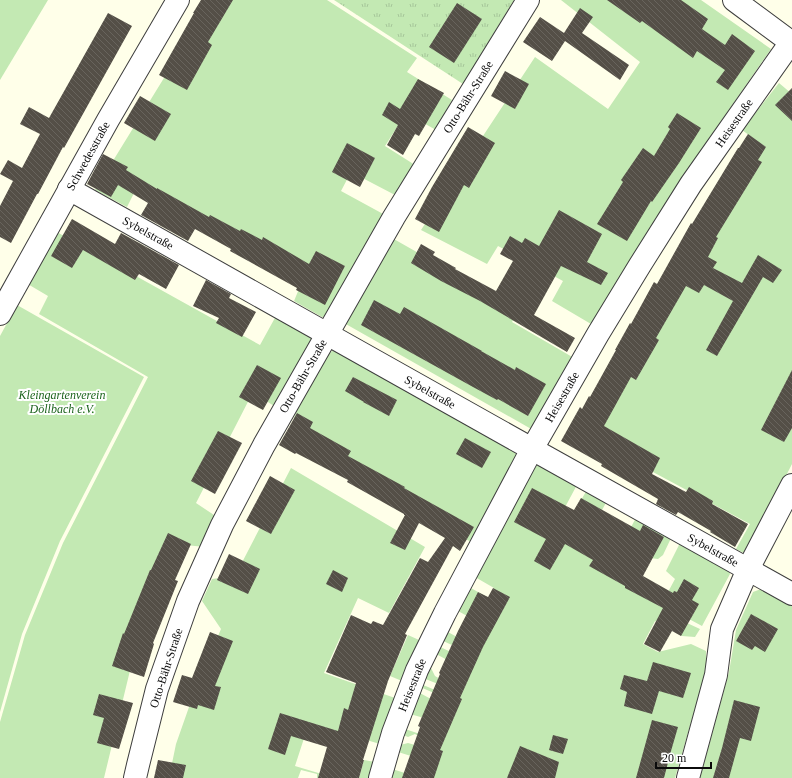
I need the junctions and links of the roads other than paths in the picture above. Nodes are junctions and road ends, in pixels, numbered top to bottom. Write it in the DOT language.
graph roads {
  1 [pos="178,0"];
  2 [pos="528,0"];
  3 [pos="734,0"];
  4 [pos="791,42"];
  5 [pos="69,189"];
  6 [pos="0,314"];
  7 [pos="327,334"];
  8 [pos="532,449"];
  9 [pos="792,485"];
  10 [pos="748,569"];
  11 [pos="792,594"];
  12 [pos="135,778"];
  13 [pos="380,778"];
  14 [pos="688,778"];
  1 -- 5 [label="street, Schwedesstraße"];
  2 -- 7 [label="street, Otto-Bähr-Straße"];
  3 -- 4 [label="street"];
  4 -- 8 [label="street, Heisestraße"];
  5 -- 6 [label="street, Schwedesstraße"];
  5 -- 7 [label="street, Sybelstraße"];
  7 -- 8 [label="street, Sybelstraße"];
  7 -- 12 [label="street, Otto-Bähr-Straße"];
  8 -- 10 [label="street, Sybelstraße"];
  8 -- 13 [label="street, Heisestraße"];
  9 -- 10 [label="street"];
  10 -- 11 [label="street, Sybelstraße"];
  10 -- 14 [label="street"];
}
